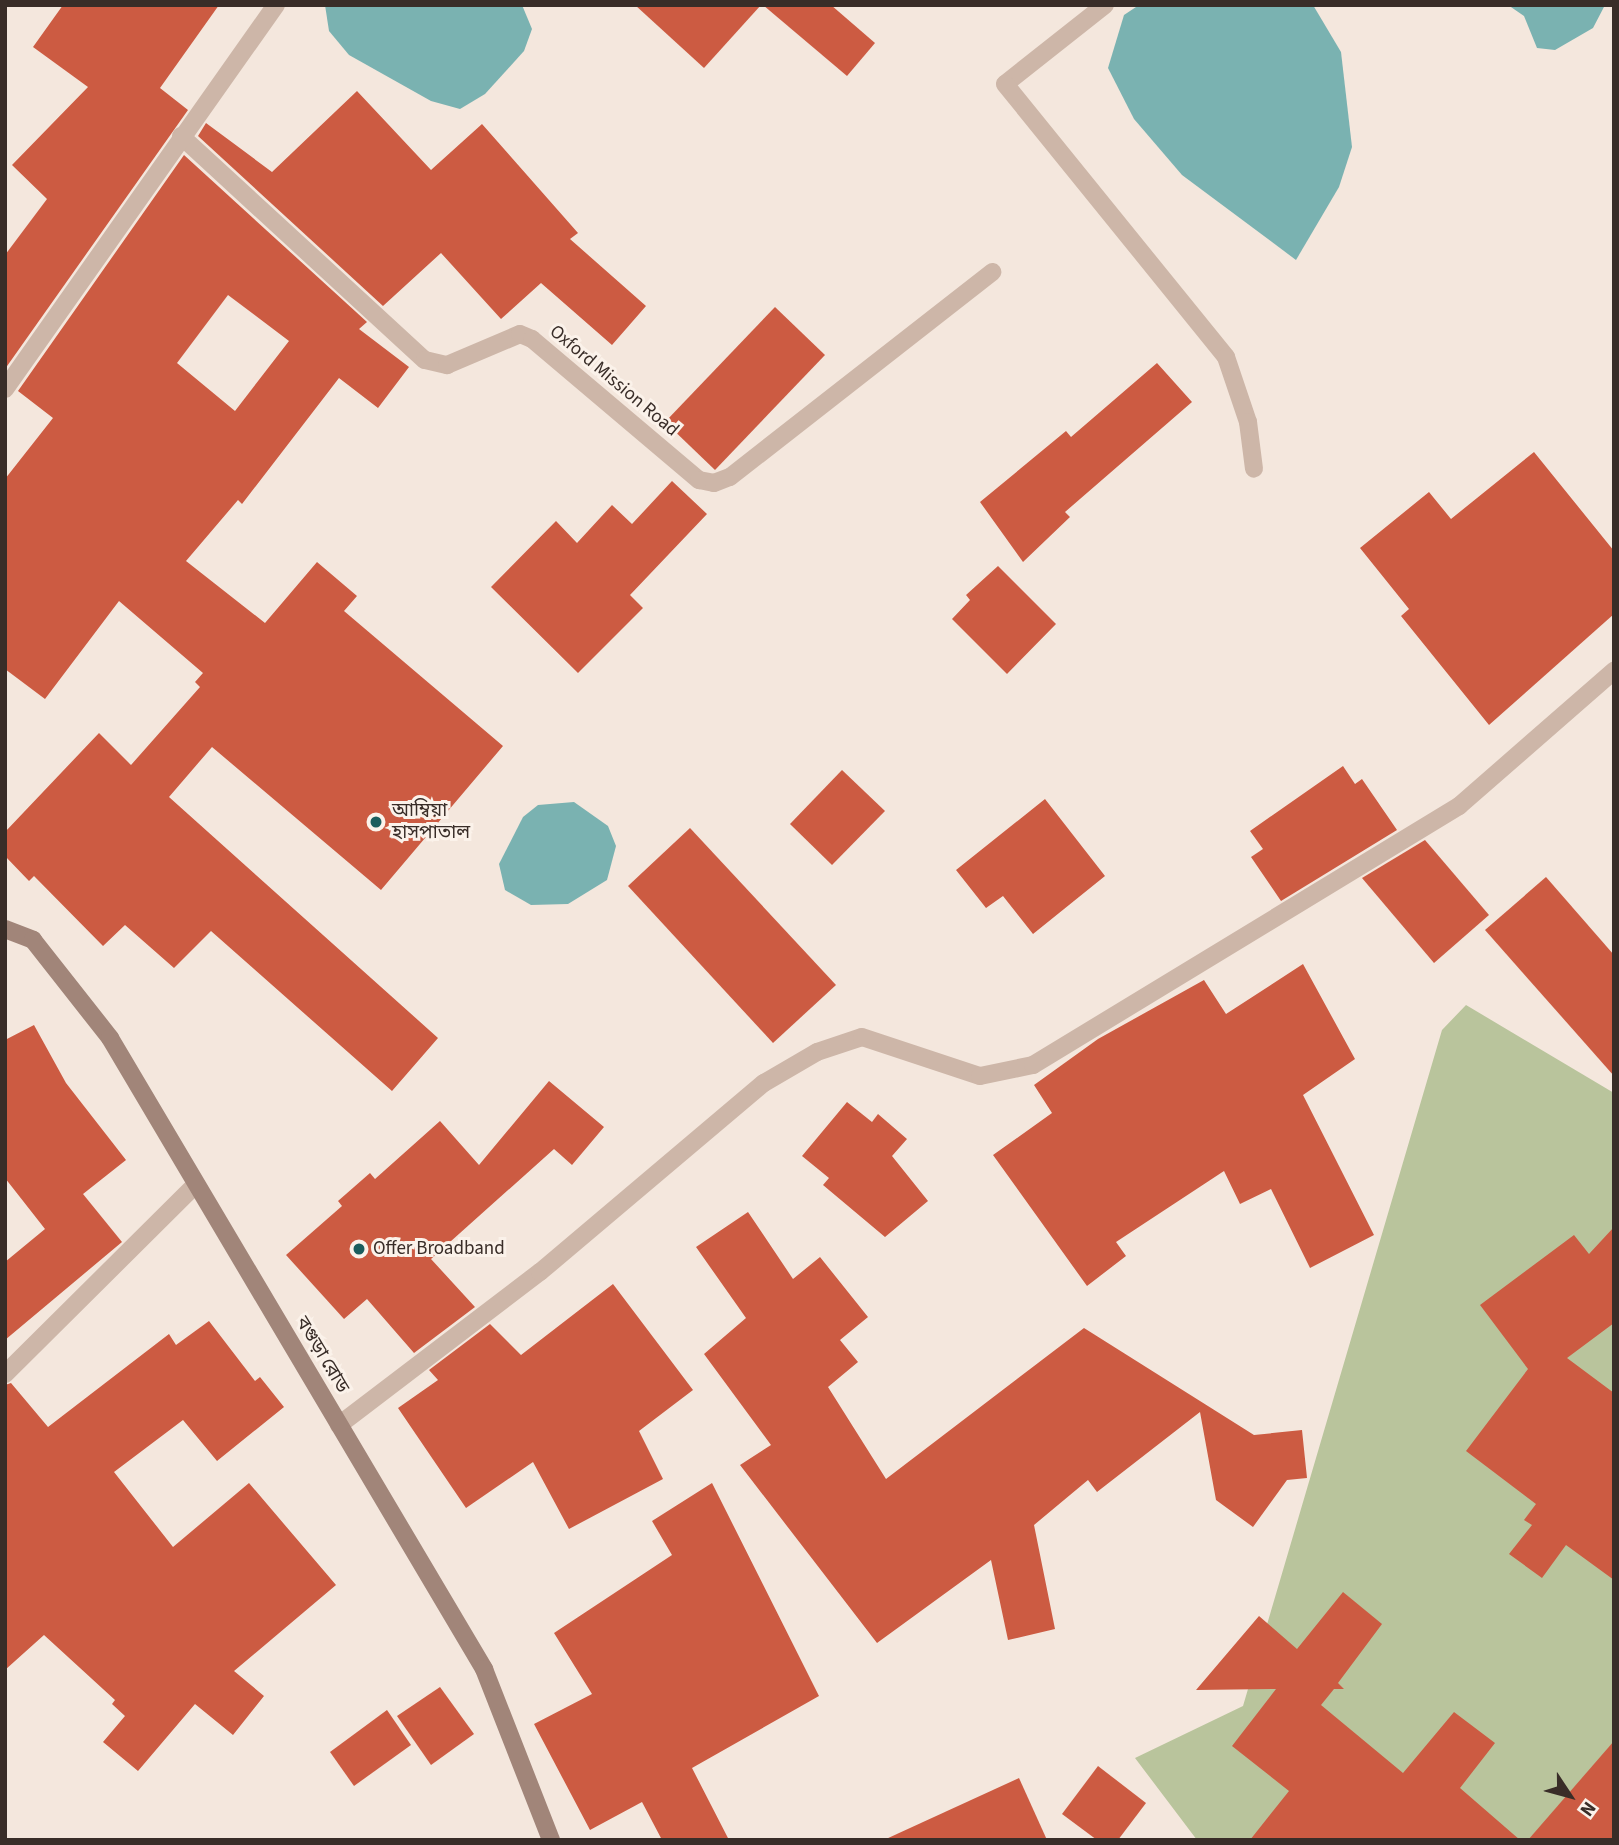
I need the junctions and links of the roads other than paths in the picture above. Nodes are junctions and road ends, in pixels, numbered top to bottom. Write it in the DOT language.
graph roads {
  1 [pos="276,5"];
  2 [pos="1105,5"];
  3 [pos="181,136"];
  4 [pos="992,272"];
  5 [pos="5,389"];
  6 [pos="1254,469"];
  7 [pos="1614,671"];
  8 [pos="5,929"];
  9 [pos="196,1184"];
  10 [pos="5,1374"];
  11 [pos="340,1425"];
  12 [pos="551,1840"];
  1 -- 3 [label="street"];
  2 -- 6 [label="street"];
  3 -- 4 [label="street, Oxford Mission Road"];
  3 -- 5 [label="street"];
  7 -- 11 [label="street"];
  8 -- 9 [label="main road, বগুড়া রোড"];
  9 -- 10 [label="street"];
  9 -- 11 [label="main road, বগুড়া রোড"];
  11 -- 12 [label="main road, বগুড়া রোড"];
}
